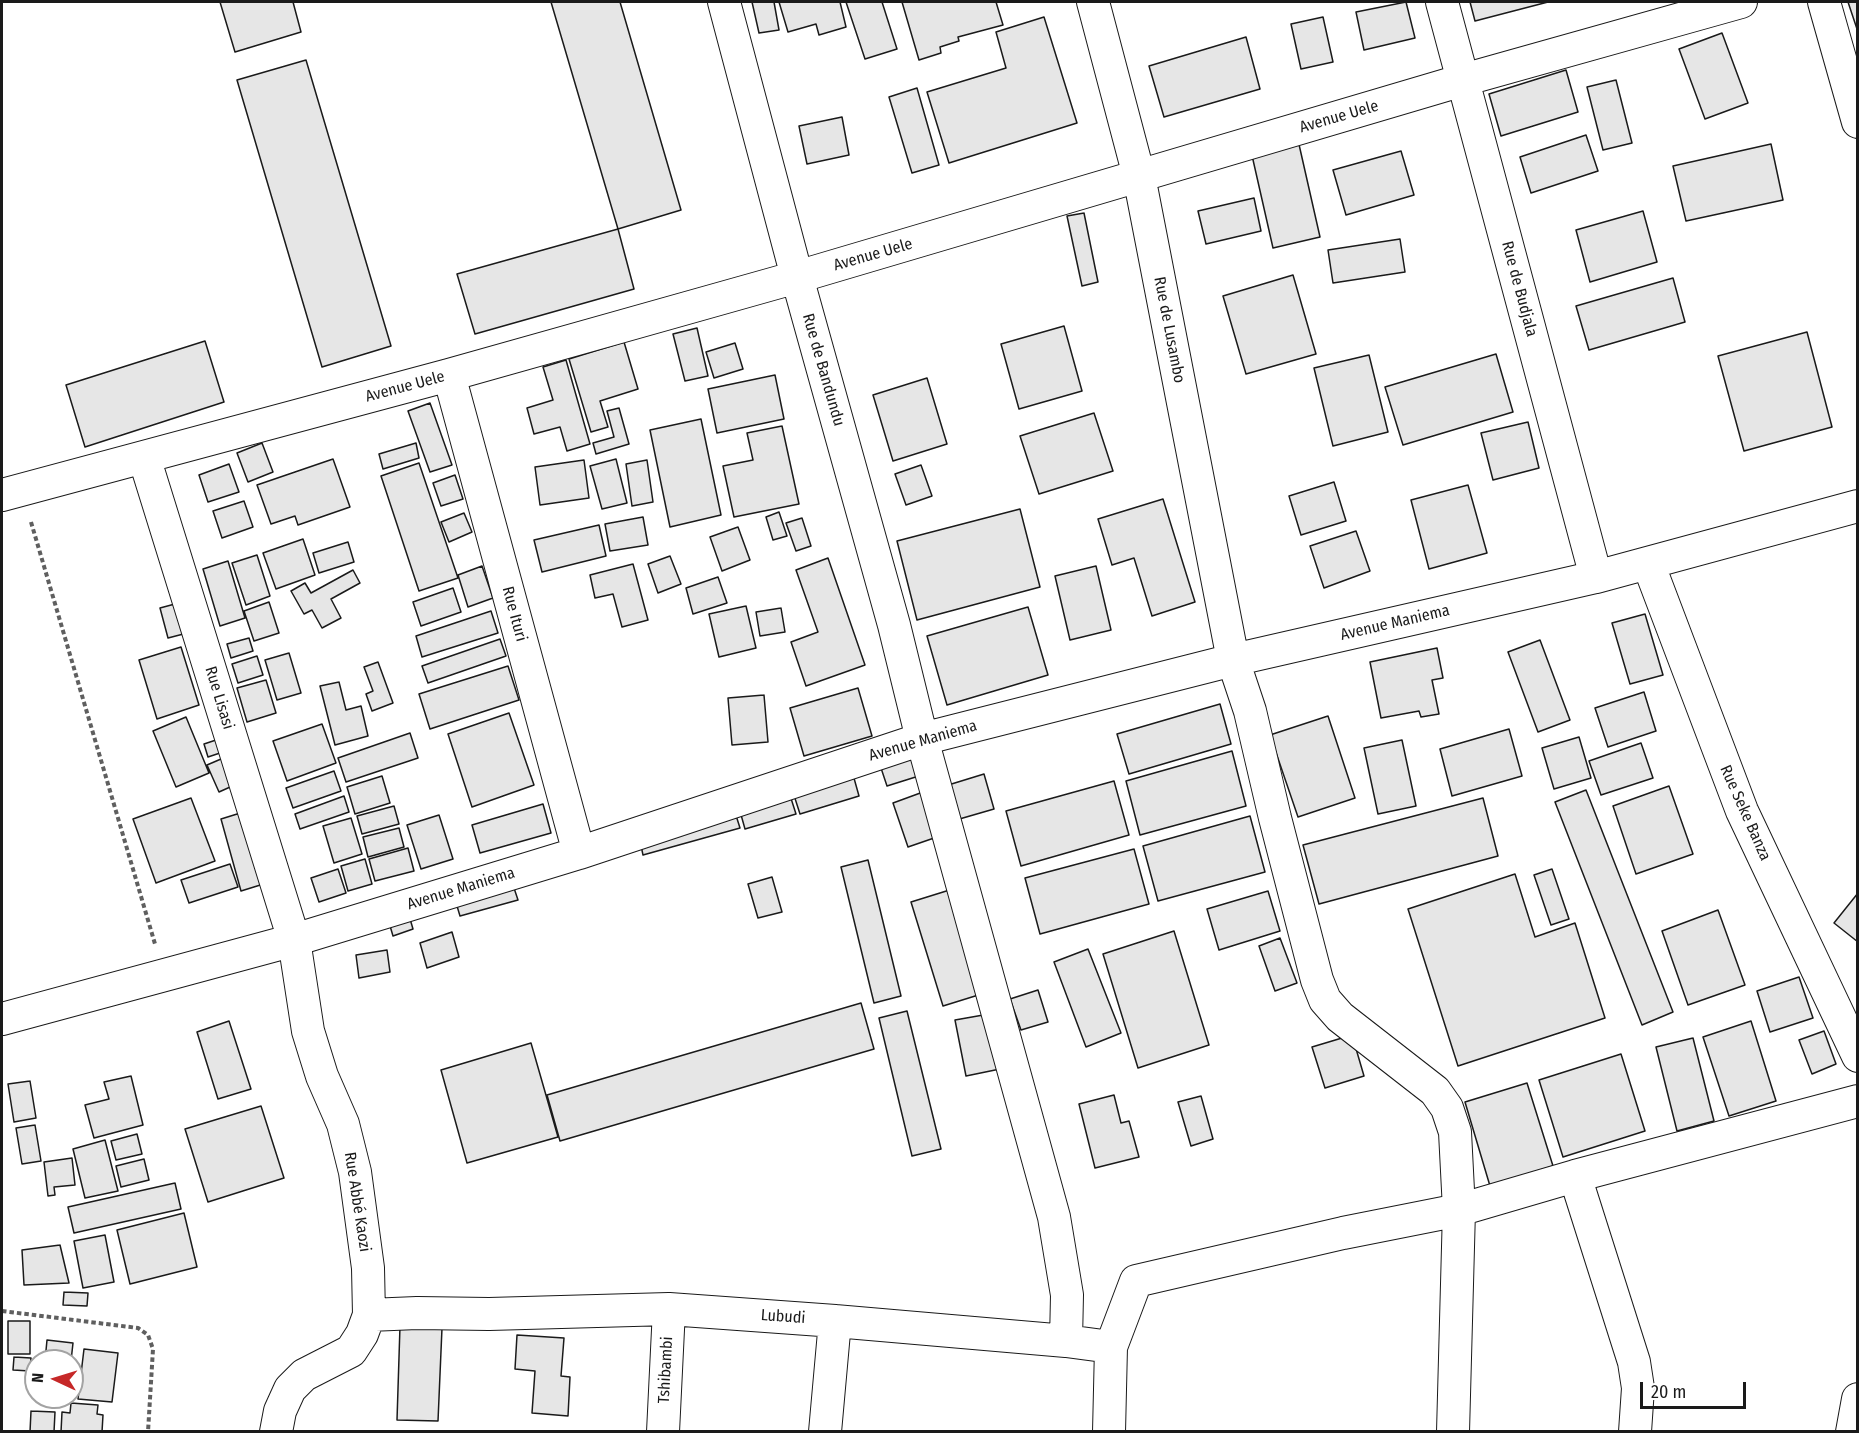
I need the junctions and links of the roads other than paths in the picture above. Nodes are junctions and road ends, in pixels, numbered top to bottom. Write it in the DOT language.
graph roads {
  1 [pos="724,2"];
  2 [pos="1093,2"];
  3 [pos="1442,2"];
  4 [pos="1741,2"];
  5 [pos="1824,2"];
  6 [pos="1463,80"];
  7 [pos="1857,122"];
  8 [pos="1139,176"];
  9 [pos="797,277"];
  10 [pos="449,375"];
  11 [pos="144,457"];
  12 [pos="12,493"];
  13 [pos="1857,506"];
  14 [pos="1647,563"];
  15 [pos="1596,577"];
  16 [pos="1233,660"];
  17 [pos="922,739"];
  18 [pos="579,853"];
  19 [pos="294,940"];
  20 [pos="2,1019"];
  21 [pos="1857,1056"];
  22 [pos="1857,1101"];
  23 [pos="1575,1176"];
  24 [pos="1459,1210"];
  25 [pos="669,1309"];
  26 [pos="369,1315"];
  27 [pos="834,1321"];
  28 [pos="1066,1341"];
  29 [pos="1111,1347"];
  30 [pos="1857,1400"];
  31 [pos="276,1431"];
  32 [pos="663,1431"];
  33 [pos="825,1431"];
  34 [pos="1109,1431"];
  35 [pos="1453,1431"];
  36 [pos="1635,1431"];
  37 [pos="1852,1431"];
  1 -- 9 [label="street, Rue de Bandundu"];
  2 -- 8 [label="street, Rue de Lusambo"];
  3 -- 6 [label="street, Rue de Budjala"];
  4 -- 6 [label="street, Avenue Uele"];
  5 -- 7 [label="street"];
  6 -- 8 [label="street, Avenue Uele"];
  6 -- 15 [label="street, Rue de Budjala"];
  8 -- 9 [label="street, Avenue Uele"];
  8 -- 16 [label="street, Rue de Lusambo"];
  9 -- 10 [label="street, Avenue Uele"];
  9 -- 17 [label="street, Rue de Bandundu"];
  10 -- 11 [label="street, Avenue Uele"];
  10 -- 18 [label="street, Rue Ituri"];
  11 -- 12 [label="street, Avenue Uele"];
  11 -- 19 [label="street, Rue Lisasi"];
  13 -- 14 [label="street, Avenue Maniema"];
  14 -- 15 [label="street, Avenue Maniema"];
  14 -- 21 [label="street, Rue Seke Banza"];
  15 -- 16 [label="street, Avenue Maniema"];
  16 -- 17 [label="street, Avenue Maniema"];
  16 -- 24 [label="street, Rue de Lusambo"];
  17 -- 18 [label="street, Avenue Maniema"];
  17 -- 28 [label="street, Rue de Bandundu"];
  18 -- 19 [label="street, Avenue Maniema"];
  19 -- 20 [label="street, Avenue Maniema"];
  19 -- 26 [label="street, Rue Abbé Kaozi"];
  22 -- 23 [label="street"];
  23 -- 24 [label="street"];
  23 -- 36 [label="street"];
  24 -- 29 [label="street"];
  24 -- 35 [label="street, Rue de Lusambo"];
  25 -- 26 [label="street, Lubudi"];
  25 -- 27 [label="street, Lubudi"];
  25 -- 32 [label="street, Tshibambi"];
  26 -- 31 [label="street, Rue Abbé Kaozi"];
  27 -- 28 [label="street, Lubudi"];
  27 -- 33 [label="street"];
  28 -- 29 [label="street, Lubudi"];
  29 -- 34 [label="street"];
  30 -- 37 [label="street"];
}
